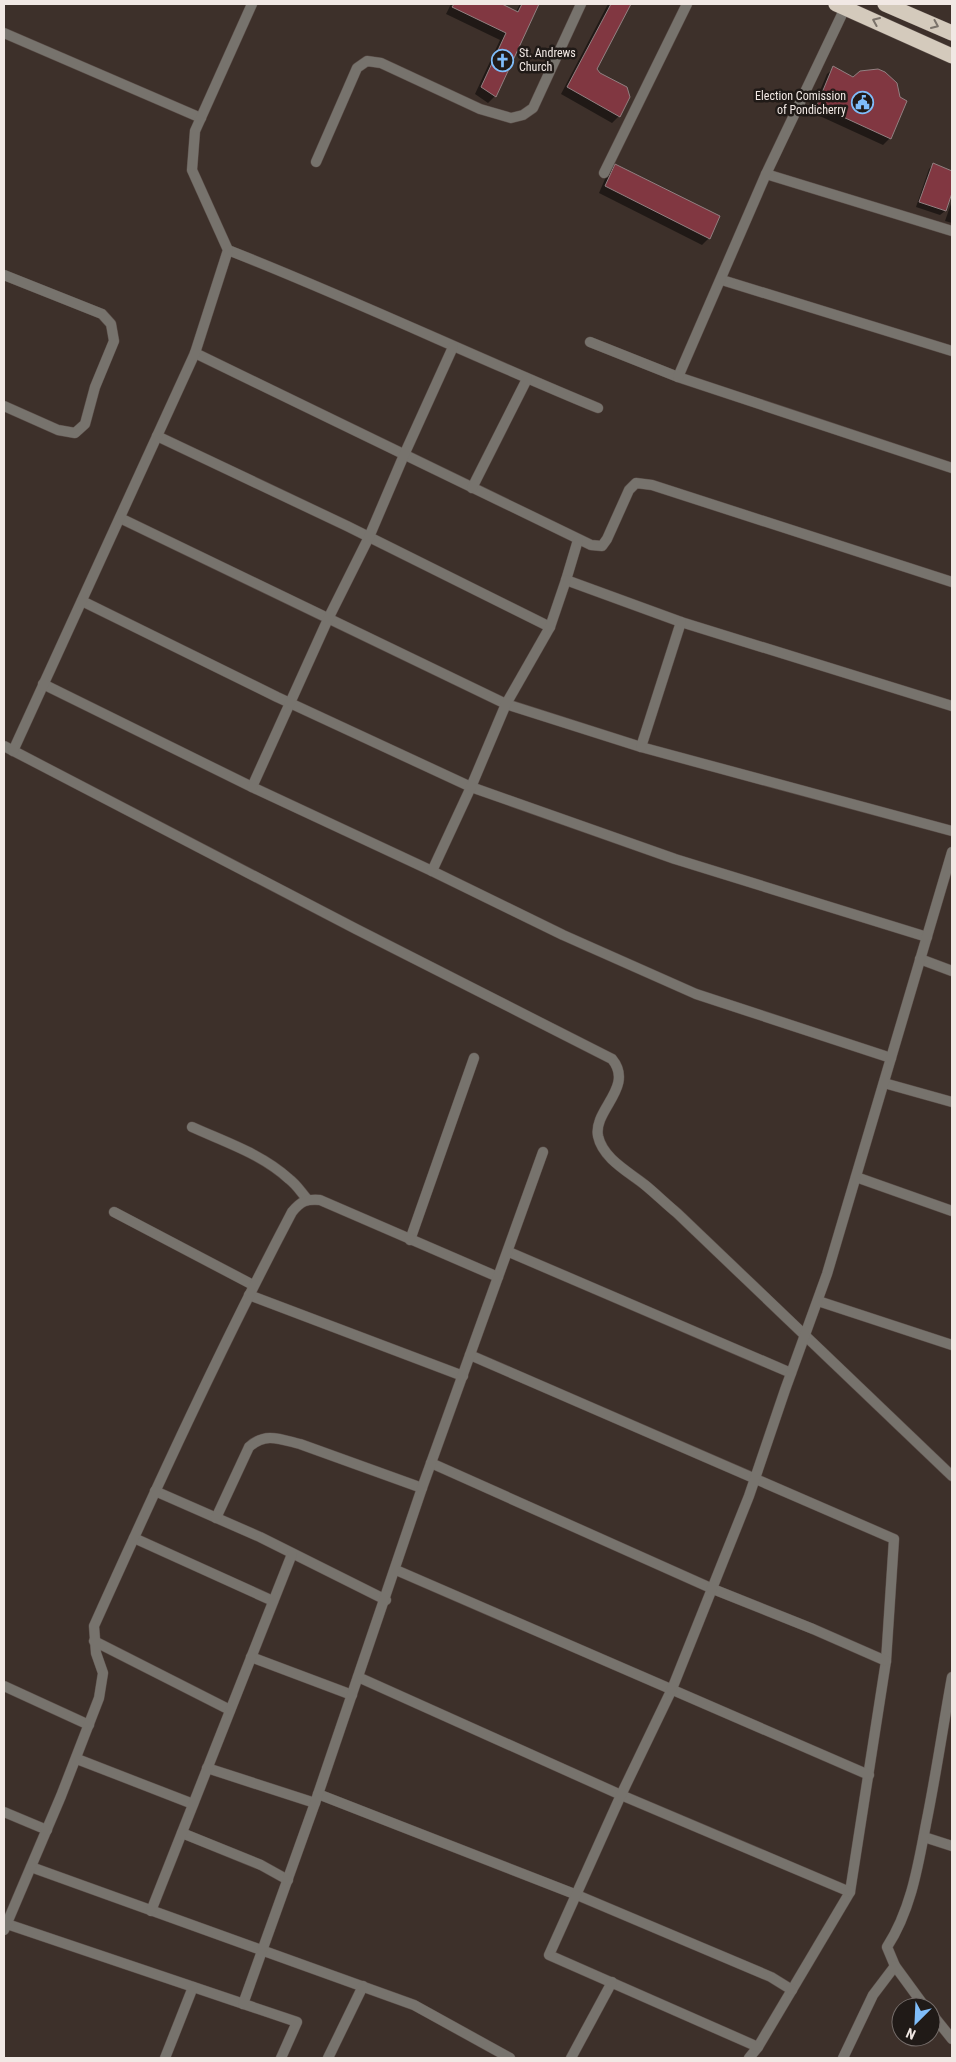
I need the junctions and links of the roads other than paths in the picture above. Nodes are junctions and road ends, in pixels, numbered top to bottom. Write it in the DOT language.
graph roads {
  1 [pos="252,4"];
  2 [pos="581,4"];
  3 [pos="688,4"];
  4 [pos="885,4"];
  5 [pos="840,6"];
  6 [pos="906,13"];
  7 [pos="899,31"];
  8 [pos="4,33"];
  9 [pos="952,33"];
  10 [pos="952,56"];
  11 [pos="201,118"];
  12 [pos="316,162"];
  13 [pos="604,173"];
  14 [pos="766,174"];
  15 [pos="952,230"];
  16 [pos="228,250"];
  17 [pos="4,274"];
  18 [pos="722,280"];
  19 [pos="590,342"];
  20 [pos="453,347"];
  21 [pos="952,351"];
  22 [pos="195,354"];
  23 [pos="678,377"];
  24 [pos="527,379"];
  25 [pos="4,406"];
  26 [pos="598,408"];
  27 [pos="158,436"];
  28 [pos="404,455"];
  29 [pos="952,468"];
  30 [pos="472,488"];
  31 [pos="120,518"];
  32 [pos="370,537"];
  33 [pos="578,540"];
  34 [pos="566,580"];
  35 [pos="952,582"];
  36 [pos="82,601"];
  37 [pos="328,619"];
  38 [pos="682,622"];
  39 [pos="550,627"];
  40 [pos="43,684"];
  41 [pos="289,703"];
  42 [pos="506,704"];
  43 [pos="952,706"];
  44 [pos="640,748"];
  45 [pos="8,749"];
  46 [pos="252,787"];
  47 [pos="471,787"];
  48 [pos="952,830"];
  49 [pos="952,852"];
  50 [pos="950,865"];
  51 [pos="432,871"];
  52 [pos="927,937"];
  53 [pos="920,959"];
  54 [pos="952,971"];
  55 [pos="474,1058"];
  56 [pos="891,1058"];
  57 [pos="884,1082"];
  58 [pos="952,1102"];
  59 [pos="192,1127"];
  60 [pos="543,1152"];
  61 [pos="856,1177"];
  62 [pos="307,1199"];
  63 [pos="952,1211"];
  64 [pos="114,1212"];
  65 [pos="410,1240"];
  66 [pos="509,1252"];
  67 [pos="498,1277"];
  68 [pos="253,1285"];
  69 [pos="248,1295"];
  70 [pos="818,1300"];
  71 [pos="805,1336"];
  72 [pos="952,1346"];
  73 [pos="470,1355"];
  74 [pos="791,1373"];
  75 [pos="463,1376"];
  76 [pos="432,1464"];
  77 [pos="952,1476"];
  78 [pos="755,1478"];
  79 [pos="422,1488"];
  80 [pos="155,1490"];
  81 [pos="216,1518"];
  82 [pos="134,1538"];
  83 [pos="292,1554"];
  84 [pos="396,1570"];
  85 [pos="713,1589"];
  86 [pos="386,1600"];
  87 [pos="273,1601"];
  88 [pos="94,1641"];
  89 [pos="251,1657"];
  90 [pos="886,1661"];
  91 [pos="358,1677"];
  92 [pos="952,1677"];
  93 [pos="4,1686"];
  94 [pos="672,1689"];
  95 [pos="352,1696"];
  96 [pos="230,1710"];
  97 [pos="949,1719"];
  98 [pos="89,1725"];
  99 [pos="77,1759"];
  100 [pos="207,1768"];
  101 [pos="869,1775"];
  102 [pos="621,1795"];
  103 [pos="317,1799"];
  104 [pos="193,1804"];
  105 [pos="4,1812"];
  106 [pos="46,1830"];
  107 [pos="182,1833"];
  108 [pos="924,1837"];
  109 [pos="952,1846"];
  110 [pos="31,1867"];
  111 [pos="288,1880"];
  112 [pos="850,1892"];
  113 [pos="577,1895"];
  114 [pos="151,1911"];
  115 [pos="5,1926"];
  116 [pos="263,1952"];
  117 [pos="895,1966"];
  118 [pos="612,1982"];
  119 [pos="363,1986"];
  120 [pos="194,1987"];
  121 [pos="792,1990"];
  122 [pos="918,1997"];
  123 [pos="243,2004"];
  124 [pos="941,2025"];
  125 [pos="952,2038"];
  126 [pos="758,2047"];
  127 [pos="165,2058"];
  128 [pos="281,2058"];
  129 [pos="328,2058"];
  130 [pos="510,2058"];
  131 [pos="571,2058"];
  132 [pos="749,2058"];
  133 [pos="843,2058"];
  1 -- 11 [label="street"];
  2 -- 12 [label="street"];
  3 -- 13 [label="street"];
  4 -- 6 [label="highway"];
  7 -- 5 [label="highway, one-way"];
  5 -- 14 [label="street"];
  6 -- 7 [label="highway"];
  6 -- 9 [label="highway, one-way"];
  7 -- 10 [label="highway"];
  8 -- 11 [label="street"];
  11 -- 16 [label="street"];
  14 -- 15 [label="street"];
  14 -- 18 [label="street"];
  16 -- 20 [label="street"];
  16 -- 22 [label="street"];
  17 -- 25 [label="street"];
  18 -- 21 [label="street"];
  18 -- 23 [label="street"];
  19 -- 23 [label="street"];
  20 -- 24 [label="street"];
  20 -- 28 [label="street"];
  22 -- 27 [label="street"];
  22 -- 28 [label="street"];
  23 -- 29 [label="street"];
  24 -- 26 [label="street"];
  24 -- 30 [label="street"];
  27 -- 31 [label="street"];
  27 -- 32 [label="street"];
  28 -- 30 [label="street"];
  28 -- 32 [label="street"];
  30 -- 33 [label="street"];
  31 -- 36 [label="street"];
  31 -- 37 [label="street"];
  32 -- 37 [label="street"];
  32 -- 39 [label="street"];
  33 -- 34 [label="street"];
  33 -- 35 [label="street"];
  34 -- 38 [label="street"];
  34 -- 39 [label="street"];
  36 -- 40 [label="street"];
  36 -- 41 [label="street"];
  37 -- 41 [label="street"];
  37 -- 42 [label="street"];
  38 -- 43 [label="street"];
  38 -- 44 [label="street"];
  39 -- 42 [label="street"];
  40 -- 45 [label="street"];
  40 -- 46 [label="street"];
  41 -- 46 [label="street"];
  41 -- 47 [label="street"];
  42 -- 44 [label="street"];
  42 -- 47 [label="street"];
  44 -- 48 [label="street"];
  45 -- 71 [label="street"];
  46 -- 51 [label="street"];
  47 -- 51 [label="street"];
  47 -- 52 [label="street"];
  49 -- 50 [label="street"];
  50 -- 52 [label="street"];
  51 -- 56 [label="street"];
  52 -- 53 [label="street"];
  53 -- 54 [label="street"];
  53 -- 56 [label="street"];
  55 -- 65 [label="street"];
  56 -- 57 [label="street"];
  57 -- 58 [label="street"];
  57 -- 61 [label="street"];
  59 -- 62 [label="street"];
  60 -- 66 [label="street"];
  61 -- 63 [label="street"];
  61 -- 70 [label="street"];
  62 -- 65 [label="street"];
  62 -- 68 [label="street"];
  64 -- 68 [label="street"];
  65 -- 67 [label="street"];
  66 -- 67 [label="street"];
  66 -- 74 [label="street"];
  67 -- 73 [label="street"];
  68 -- 69 [label="street"];
  69 -- 75 [label="street"];
  69 -- 80 [label="street"];
  70 -- 71 [label="street"];
  70 -- 72 [label="street"];
  71 -- 74 [label="street"];
  71 -- 77 [label="street"];
  73 -- 75 [label="street"];
  73 -- 78 [label="street"];
  74 -- 78 [label="street"];
  75 -- 76 [label="street"];
  76 -- 79 [label="street"];
  76 -- 85 [label="street"];
  78 -- 85 [label="street"];
  78 -- 90 [label="street"];
  79 -- 81 [label="street"];
  79 -- 84 [label="street"];
  80 -- 81 [label="street"];
  80 -- 82 [label="street"];
  81 -- 83 [label="street"];
  82 -- 87 [label="street"];
  82 -- 88 [label="street"];
  83 -- 86 [label="street"];
  83 -- 87 [label="street"];
  84 -- 86 [label="street"];
  84 -- 94 [label="street"];
  85 -- 90 [label="street"];
  85 -- 94 [label="street"];
  86 -- 91 [label="street"];
  87 -- 89 [label="street"];
  88 -- 96 [label="street"];
  88 -- 98 [label="street"];
  89 -- 95 [label="street"];
  89 -- 96 [label="street"];
  90 -- 101 [label="street"];
  91 -- 95 [label="street"];
  91 -- 102 [label="street"];
  92 -- 97 [label="street"];
  93 -- 98 [label="street"];
  94 -- 101 [label="street"];
  94 -- 102 [label="street"];
  95 -- 103 [label="street"];
  96 -- 100 [label="street"];
  97 -- 108 [label="street"];
  98 -- 99 [label="street"];
  99 -- 104 [label="street"];
  99 -- 106 [label="street"];
  100 -- 103 [label="street"];
  100 -- 104 [label="street"];
  101 -- 112 [label="street"];
  102 -- 112 [label="street"];
  102 -- 113 [label="street"];
  103 -- 111 [label="street"];
  103 -- 113 [label="street"];
  104 -- 107 [label="street"];
  105 -- 106 [label="street"];
  106 -- 110 [label="street"];
  107 -- 111 [label="street"];
  107 -- 114 [label="street"];
  108 -- 109 [label="street"];
  108 -- 117 [label="street"];
  110 -- 114 [label="street"];
  110 -- 115 [label="street"];
  111 -- 116 [label="street"];
  112 -- 121 [label="street"];
  113 -- 118 [label="street"];
  113 -- 121 [label="street"];
  114 -- 116 [label="street"];
  115 -- 120 [label="street"];
  116 -- 119 [label="street"];
  116 -- 123 [label="street"];
  117 -- 122 [label="street"];
  117 -- 133 [label="street"];
  118 -- 126 [label="street"];
  118 -- 131 [label="street"];
  119 -- 129 [label="street"];
  119 -- 130 [label="street"];
  120 -- 123 [label="street"];
  120 -- 127 [label="street"];
  121 -- 126 [label="street"];
  123 -- 128 [label="street"];
  124 -- 125 [label="street"];
  126 -- 132 [label="street"];
}
